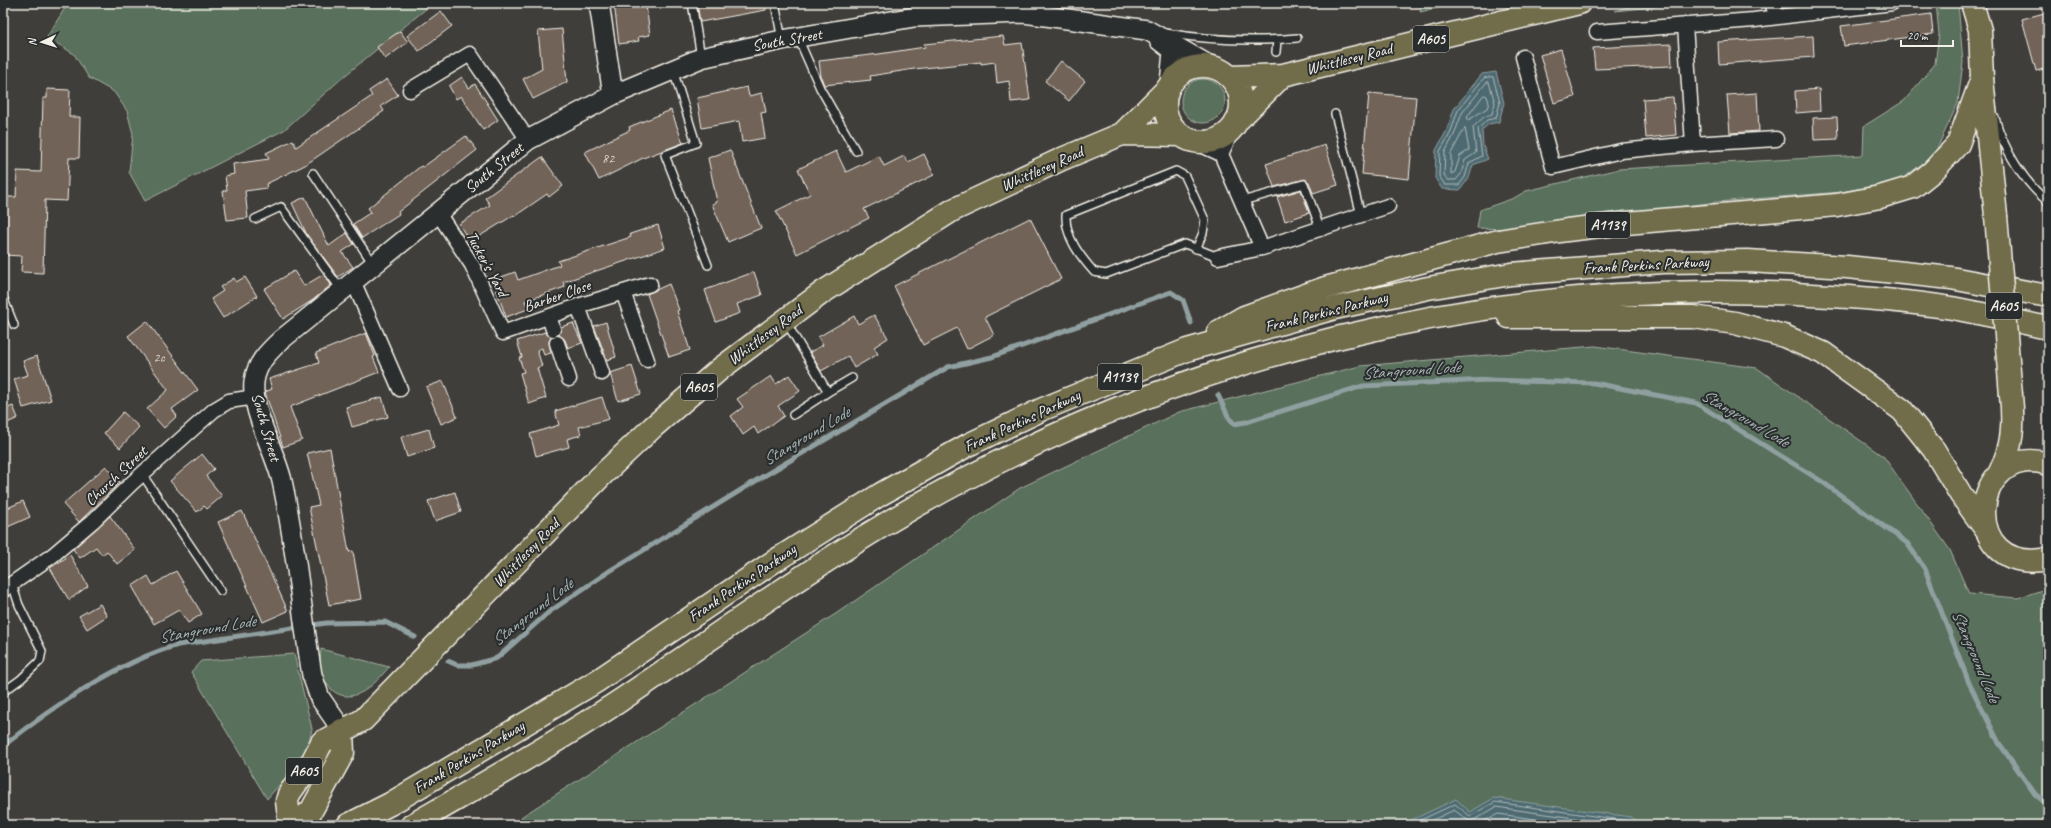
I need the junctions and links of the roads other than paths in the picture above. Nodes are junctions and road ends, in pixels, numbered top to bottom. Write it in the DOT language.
graph roads {
  1 [pos="599,3"];
  2 [pos="692,3"];
  3 [pos="775,3"];
  4 [pos="1579,3"];
  5 [pos="1772,3"];
  6 [pos="1892,3"];
  7 [pos="1972,3"];
  8 [pos="1986,3"];
  9 [pos="1777,17"];
  10 [pos="1685,25"];
  11 [pos="1148,30"];
  12 [pos="1980,30"];
  13 [pos="1597,32"];
  14 [pos="1297,38"];
  15 [pos="790,39"];
  16 [pos="1277,40"];
  17 [pos="1276,52"];
  18 [pos="1523,57"];
  19 [pos="702,58"];
  20 [pos="1212,67"];
  21 [pos="673,70"];
  22 [pos="1283,75"];
  23 [pos="1230,77"];
  24 [pos="1982,78"];
  25 [pos="1169,87"];
  26 [pos="410,90"];
  27 [pos="613,95"];
  28 [pos="1335,114"];
  29 [pos="1235,124"];
  30 [pos="1122,134"];
  31 [pos="1184,137"];
  32 [pos="1776,139"];
  33 [pos="528,140"];
  34 [pos="1692,144"];
  35 [pos="856,151"];
  36 [pos="1221,154"];
  37 [pos="313,173"];
  38 [pos="1242,201"];
  39 [pos="2048,202"];
  40 [pos="1388,206"];
  41 [pos="438,213"];
  42 [pos="1361,215"];
  43 [pos="255,219"];
  44 [pos="1320,228"];
  45 [pos="1262,248"];
  46 [pos="1196,249"];
  47 [pos="1218,257"];
  48 [pos="708,265"];
  49 [pos="374,266"];
  50 [pos="650,284"];
  51 [pos="348,287"];
  52 [pos="623,292"];
  53 [pos="2048,296"];
  54 [pos="3,297"];
  55 [pos="578,306"];
  56 [pos="1434,316"];
  57 [pos="785,320"];
  58 [pos="14,325"];
  59 [pos="2048,328"];
  60 [pos="503,333"];
  61 [pos="558,343"];
  62 [pos="1187,350"];
  63 [pos="647,360"];
  64 [pos="602,373"];
  65 [pos="852,378"];
  66 [pos="569,379"];
  67 [pos="400,389"];
  68 [pos="828,392"];
  69 [pos="255,397"];
  70 [pos="2012,406"];
  71 [pos="793,415"];
  72 [pos="2044,463"];
  73 [pos="142,474"];
  74 [pos="1999,474"];
  75 [pos="1986,531"];
  76 [pos="2048,559"];
  77 [pos="7,587"];
  78 [pos="221,590"];
  79 [pos="3,692"];
  80 [pos="342,730"];
  81 [pos="290,825"];
  82 [pos="294,825"];
  83 [pos="348,825"];
  84 [pos="412,825"];
  1 -- 27 [label="street"];
  2 -- 19 [label="lane"];
  3 -- 15 [label="lane"];
  4 -- 22 [label="main road, Whittlesey Road / A605"];
  5 -- 9 [label="street"];
  6 -- 9 [label="street"];
  7 -- 12 [label="main road, A605"];
  8 -- 12 [label="main road, A605"];
  9 -- 10 [label="street"];
  10 -- 13 [label="street"];
  10 -- 34 [label="street"];
  11 -- 15 [label="street, South Street"];
  11 -- 16 [label="lane"];
  11 -- 20 [label="street, South Street"];
  11 -- 25 [label="street"];
  12 -- 24 [label="main road, A605"];
  14 -- 16 [label="lane"];
  15 -- 19 [label="street, South Street"];
  15 -- 35 [label="lane"];
  16 -- 17 [label="lane"];
  18 -- 34 [label="street"];
  19 -- 21 [label="street, South Street"];
  20 -- 23 [label="main road, A605"];
  20 -- 25 [label="main road, A605"];
  21 -- 27 [label="street, South Street"];
  21 -- 48 [label="lane"];
  22 -- 23 [label="main road, Whittlesey Road / A605"];
  22 -- 29 [label="main road, Whittlesey Road / A605"];
  23 -- 29 [label="main road"];
  24 -- 39 [label="lane"];
  24 -- 62 [label="main road, A1139"];
  24 -- 70 [label="main road, A605, bridge"];
  25 -- 30 [label="main road, Whittlesey Road / A605"];
  25 -- 31 [label="main road"];
  26 -- 33 [label="street"];
  27 -- 33 [label="street, South Street"];
  28 -- 42 [label="lane"];
  29 -- 31 [label="main road, A605"];
  29 -- 36 [label="street"];
  30 -- 31 [label="main road, Whittlesey Road / A605"];
  30 -- 57 [label="main road, Whittlesey Road / A605"];
  31 -- 36 [label="street"];
  32 -- 34 [label="street"];
  33 -- 41 [label="street, South Street"];
  36 -- 38 [label="street"];
  37 -- 49 [label="lane"];
  38 -- 44 [label="lane"];
  38 -- 45 [label="street"];
  40 -- 42 [label="street"];
  41 -- 49 [label="street, South Street"];
  41 -- 60 [label="street, Tucker's Yard"];
  42 -- 44 [label="street"];
  43 -- 51 [label="lane"];
  44 -- 45 [label="street"];
  45 -- 47 [label="street"];
  46 -- 46 [label="lane"];
  46 -- 47 [label="lane"];
  49 -- 51 [label="street, South Street"];
  50 -- 52 [label="street, Barber Close"];
  51 -- 67 [label="street"];
  51 -- 69 [label="street, South Street"];
  52 -- 55 [label="street, Barber Close"];
  52 -- 63 [label="street"];
  53 -- 62 [label="main road, Frank Perkins Parkway / A1139"];
  54 -- 58 [label="lane"];
  55 -- 60 [label="street, Barber Close"];
  55 -- 64 [label="street"];
  56 -- 59 [label="main road, Frank Perkins Parkway / A1139"];
  56 -- 75 [label="main road, A1139"];
  56 -- 84 [label="main road, Frank Perkins Parkway / A1139"];
  57 -- 68 [label="lane"];
  57 -- 80 [label="main road, Whittlesey Road / A605"];
  61 -- 66 [label="street"];
  62 -- 83 [label="main road, Frank Perkins Parkway / A1139"];
  65 -- 68 [label="lane"];
  68 -- 71 [label="lane"];
  69 -- 73 [label="street, Church Street"];
  69 -- 80 [label="street, South Street"];
  70 -- 72 [label="main road, A605"];
  70 -- 74 [label="main road, A605"];
  72 -- 74 [label="main road"];
  73 -- 77 [label="street, Church Street"];
  73 -- 78 [label="lane"];
  74 -- 75 [label="main road"];
  75 -- 76 [label="main road"];
  77 -- 79 [label="lane"];
  80 -- 81 [label="main road, Whittlesey Road / A605"];
  80 -- 82 [label="main road, A605"];
}
